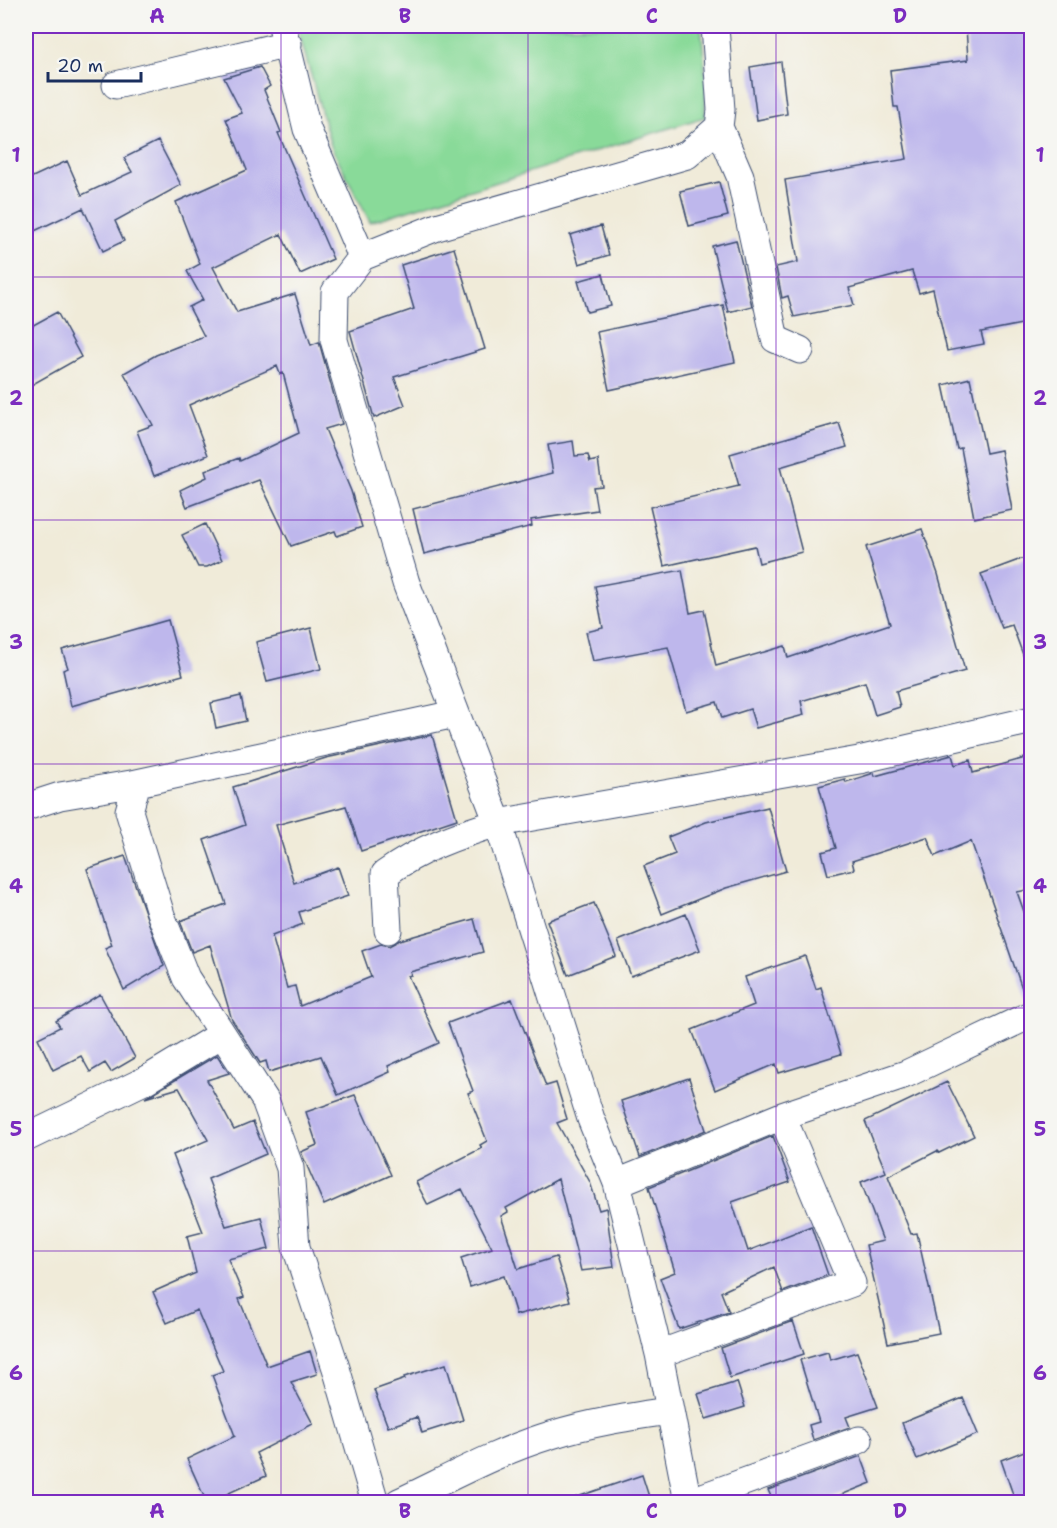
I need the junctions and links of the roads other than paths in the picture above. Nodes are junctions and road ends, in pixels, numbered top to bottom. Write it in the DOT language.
graph roads {
  1 [pos="715,26"];
  2 [pos="285,35"];
  3 [pos="116,85"];
  4 [pos="719,127"];
  5 [pos="362,257"];
  6 [pos="800,350"];
  7 [pos="455,714"];
  8 [pos="1032,720"];
  9 [pos="137,783"];
  10 [pos="26,807"];
  11 [pos="498,823"];
  12 [pos="388,930"];
  13 [pos="1032,1014"];
  14 [pos="222,1034"];
  15 [pos="782,1116"];
  16 [pos="26,1138"];
  17 [pos="617,1183"];
  18 [pos="660,1354"];
  19 [pos="668,1411"];
  20 [pos="859,1440"];
  21 [pos="375,1503"];
  22 [pos="399,1503"];
  23 [pos="688,1503"];
  1 -- 4 [label="street"];
  2 -- 3 [label="street"];
  2 -- 5 [label="street"];
  4 -- 5 [label="street"];
  4 -- 6 [label="street"];
  5 -- 7 [label="street"];
  7 -- 9 [label="street"];
  7 -- 11 [label="street"];
  8 -- 11 [label="street"];
  9 -- 10 [label="street"];
  9 -- 14 [label="street"];
  11 -- 12 [label="street"];
  11 -- 17 [label="street"];
  13 -- 15 [label="street"];
  14 -- 16 [label="street"];
  14 -- 21 [label="street"];
  15 -- 17 [label="street"];
  15 -- 18 [label="street"];
  17 -- 18 [label="street"];
  18 -- 19 [label="street"];
  19 -- 22 [label="street"];
  19 -- 23 [label="street"];
  20 -- 23 [label="street"];
}
